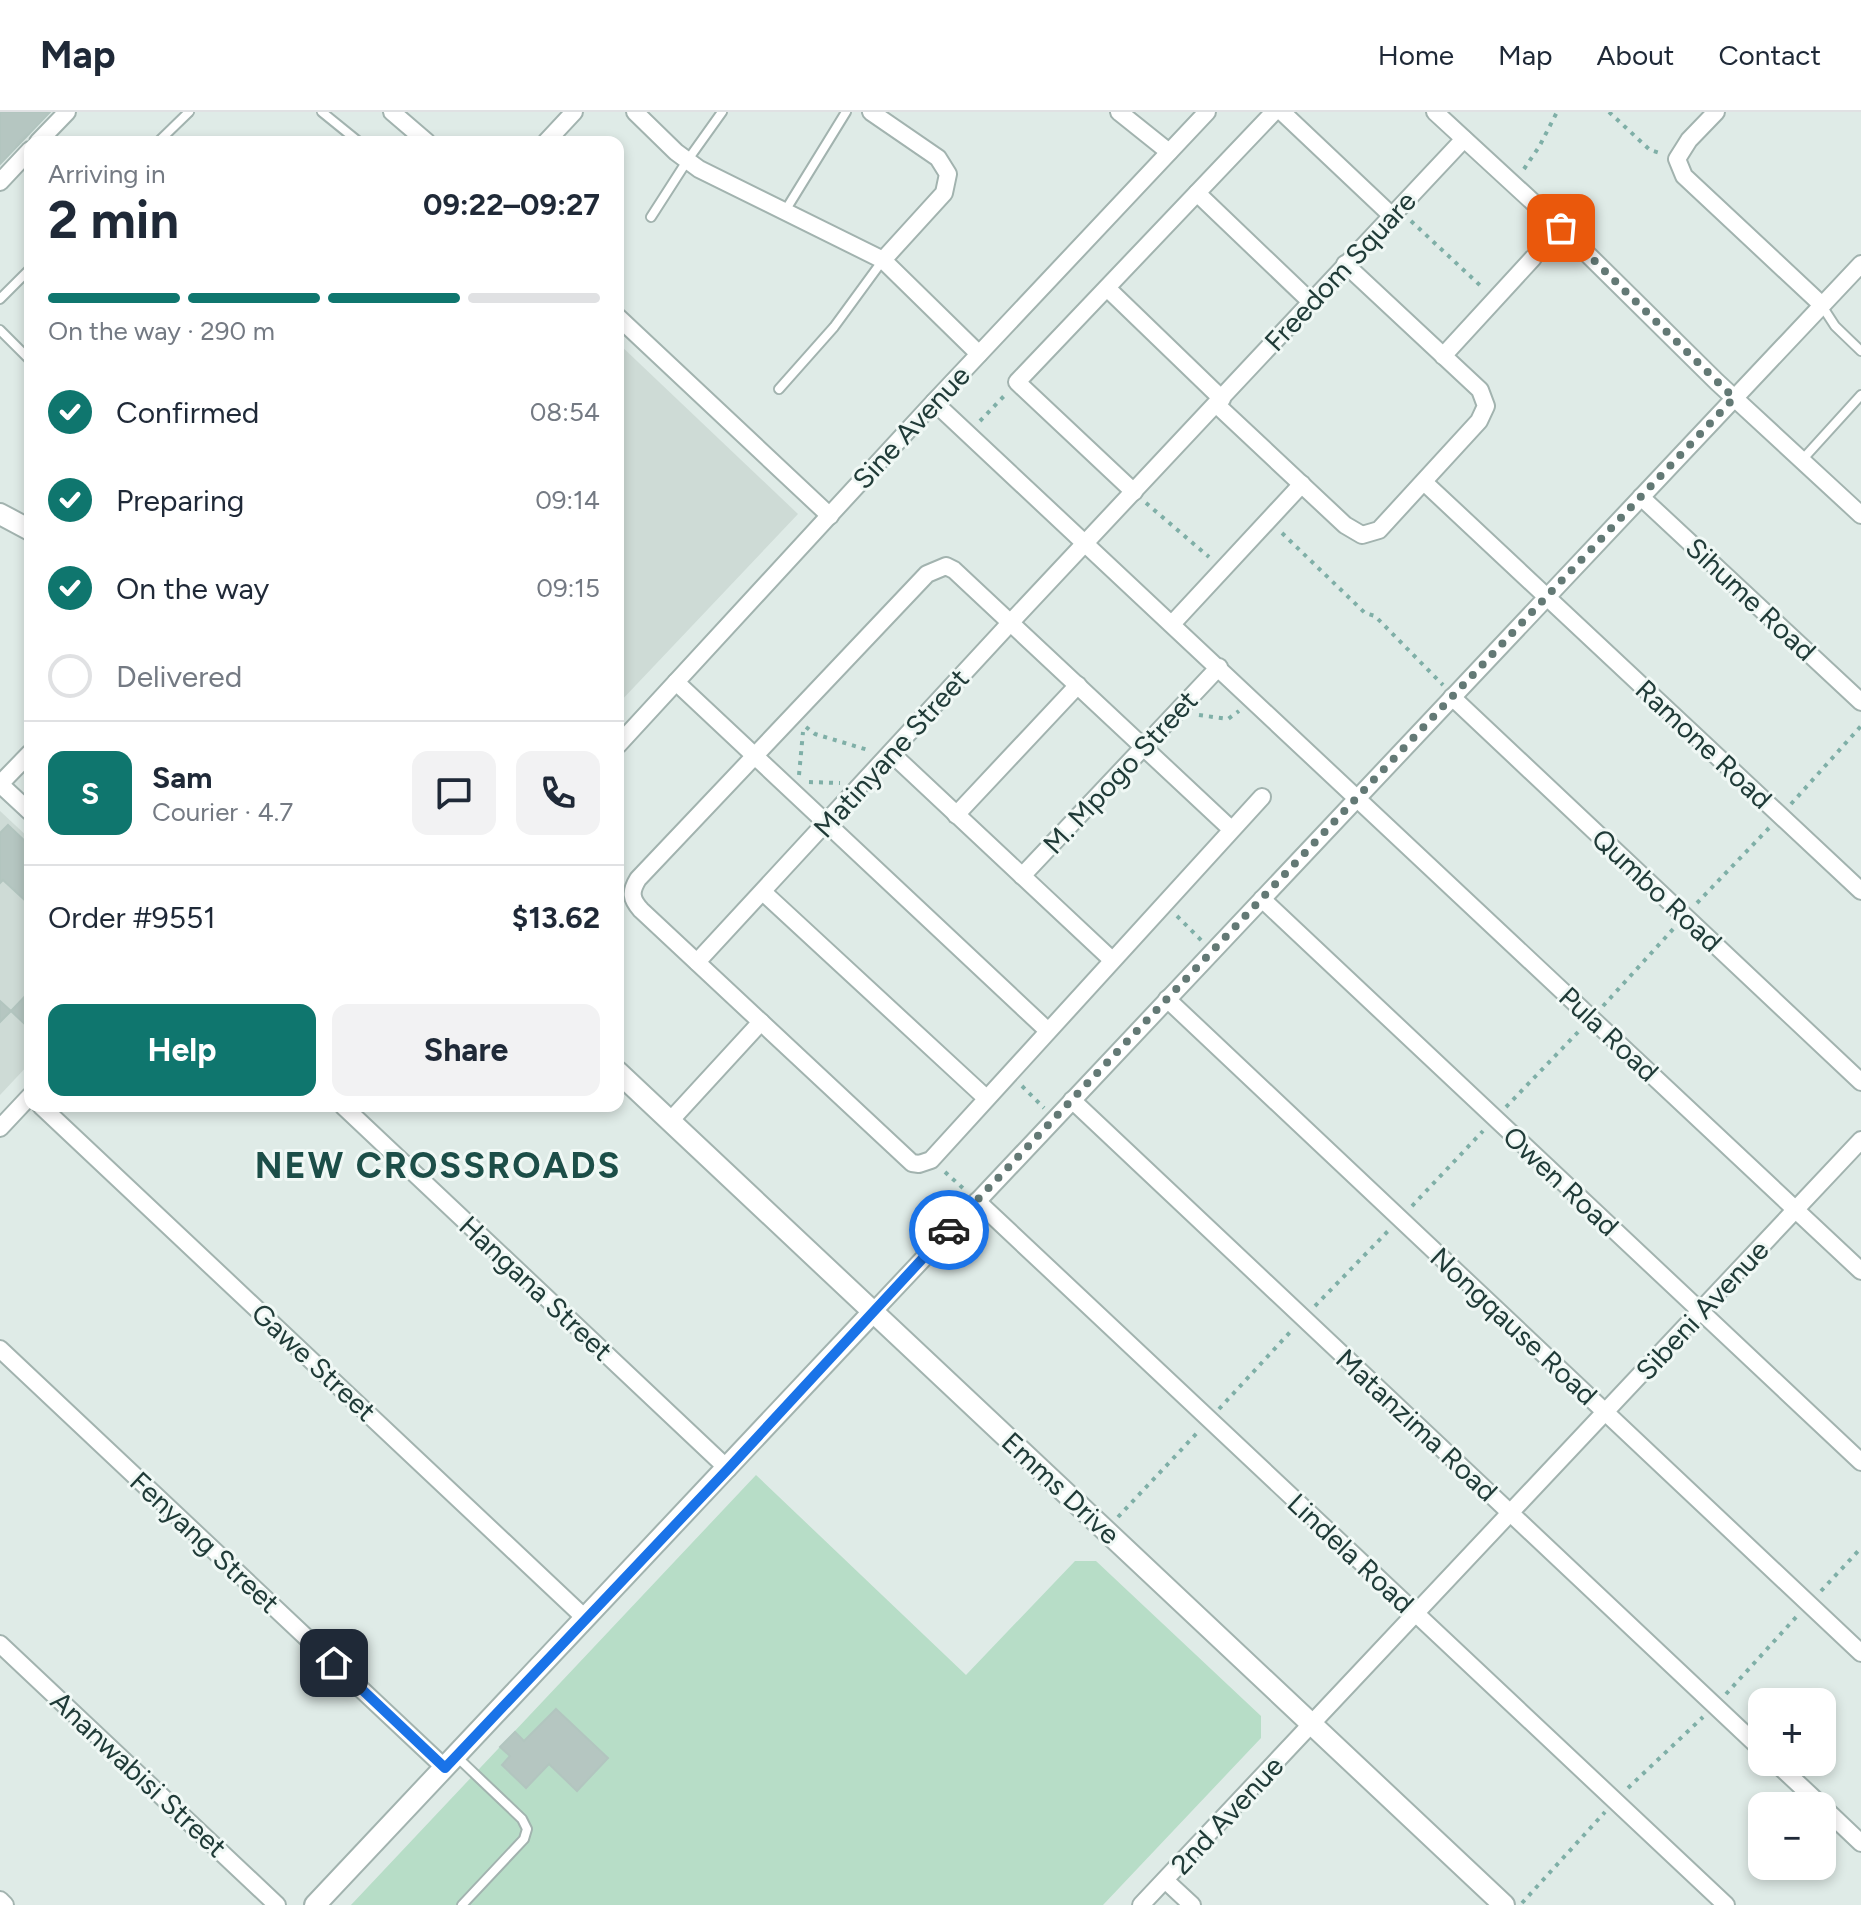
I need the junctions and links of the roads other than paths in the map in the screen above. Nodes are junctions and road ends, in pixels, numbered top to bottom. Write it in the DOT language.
graph roads {
  1 [pos="67,112"];
  2 [pos="189,112"];
  3 [pos="322,112"];
  4 [pos="392,112"];
  5 [pos="574,112"];
  6 [pos="635,112"];
  7 [pos="722,112"];
  8 [pos="846,112"];
  9 [pos="871,112"];
  10 [pos="1119,112"];
  11 [pos="1207,112"];
  12 [pos="1274,112"];
  13 [pos="1282,112"];
  14 [pos="1435,112"];
  15 [pos="1716,112"];
  16 [pos="44,136"];
  17 [pos="164,136"];
  18 [pos="352,136"];
  19 [pos="413,136"];
  20 [pos="552,136"];
  21 [pos="1464,139"];
  22 [pos="1169,152"];
  23 [pos="24,156"];
  24 [pos="687,161"];
  25 [pos="0,182"];
  26 [pos="1197,193"];
  27 [pos="785,211"];
  28 [pos="1395,212"];
  29 [pos="651,217"];
  30 [pos="1533,258"];
  31 [pos="883,260"];
  32 [pos="1345,264"];
  33 [pos="1861,264"];
  34 [pos="24,275"];
  35 [pos="1107,288"];
  36 [pos="0,299"];
  37 [pos="1311,302"];
  38 [pos="1822,305"];
  39 [pos="624,323"];
  40 [pos="0,330"];
  41 [pos="1861,351"];
  42 [pos="24,354"];
  43 [pos="979,354"];
  44 [pos="1443,356"];
  45 [pos="779,389"];
  46 [pos="1861,395"];
  47 [pos="1734,398"];
  48 [pos="934,402"];
  49 [pos="1220,402"];
  50 [pos="1802,460"];
  51 [pos="1424,482"];
  52 [pos="1302,484"];
  53 [pos="1134,492"];
  54 [pos="1641,497"];
  55 [pos="0,514"];
  56 [pos="1861,515"];
  57 [pos="830,516"];
  58 [pos="24,527"];
  59 [pos="1085,544"];
  60 [pos="1547,597"];
  61 [pos="1011,622"];
  62 [pos="1172,624"];
  63 [pos="1219,667"];
  64 [pos="676,682"];
  65 [pos="1078,685"];
  66 [pos="1452,697"];
  67 [pos="1861,702"];
  68 [pos="624,738"];
  69 [pos="1144,747"];
  70 [pos="891,753"];
  71 [pos="755,756"];
  72 [pos="24,759"];
  73 [pos="0,784"];
  74 [pos="1262,797"];
  75 [pos="1358,797"];
  76 [pos="24,806"];
  77 [pos="956,815"];
  78 [pos="827,823"];
  79 [pos="1232,830"];
  80 [pos="1022,876"];
  81 [pos="1861,891"];
  82 [pos="763,892"];
  83 [pos="1262,899"];
  84 [pos="1112,960"];
  85 [pos="697,962"];
  86 [pos="1167,999"];
  87 [pos="761,1022"];
  88 [pos="1047,1030"];
  89 [pos="624,1078"];
  90 [pos="1861,1082"];
  91 [pos="986,1098"];
  92 [pos="1072,1100"];
  93 [pos="24,1102"];
  94 [pos="47,1112"];
  95 [pos="349,1112"];
  96 [pos="670,1121"];
  97 [pos="0,1128"];
  98 [pos="1861,1140"];
  99 [pos="977,1201"];
  100 [pos="1796,1209"];
  101 [pos="1861,1271"];
  102 [pos="1700,1311"];
  103 [pos="873,1312"];
  104 [pos="0,1349"];
  105 [pos="1605,1412"];
  106 [pos="1861,1462"];
  107 [pos="728,1469"];
  108 [pos="1511,1513"];
  109 [pos="1416,1614"];
  110 [pos="586,1619"];
  111 [pos="1,1647"];
  112 [pos="1861,1653"];
  113 [pos="1312,1725"];
  114 [pos="1748,1737"];
  115 [pos="451,1762"];
  116 [pos="1790,1776"];
  117 [pos="1807,1792"];
  118 [pos="1836,1819"];
  119 [pos="1861,1843"];
  120 [pos="1165,1880"];
  121 [pos="0,1900"];
  122 [pos="5,1905"];
  123 [pos="277,1905"];
  124 [pos="315,1905"];
  125 [pos="462,1905"];
  126 [pos="1141,1905"];
  127 [pos="1192,1905"];
  128 [pos="1504,1905"];
  129 [pos="1726,1905"];
  1 -- 16 [label="street"];
  2 -- 17 [label="lane"];
  3 -- 18 [label="lane"];
  4 -- 19 [label="street"];
  5 -- 20 [label="street"];
  6 -- 24 [label="street"];
  7 -- 24 [label="lane"];
  8 -- 27 [label="lane"];
  9 -- 31 [label="street"];
  10 -- 22 [label="street"];
  11 -- 22 [label="street, Sine Avenue"];
  12 -- 26 [label="street"];
  13 -- 28 [label="street"];
  14 -- 21 [label="street"];
  15 -- 38 [label="street"];
  21 -- 28 [label="street, Freedom Square"];
  21 -- 47 [label="street"];
  22 -- 43 [label="street, Sine Avenue"];
  23 -- 25 [label="street"];
  24 -- 27 [label="street"];
  24 -- 29 [label="lane"];
  26 -- 35 [label="street"];
  26 -- 37 [label="street"];
  27 -- 31 [label="street"];
  28 -- 32 [label="street, Freedom Square"];
  30 -- 44 [label="street"];
  31 -- 43 [label="street"];
  31 -- 45 [label="lane"];
  32 -- 37 [label="street, Freedom Square"];
  32 -- 44 [label="street"];
  33 -- 38 [label="street"];
  34 -- 36 [label="lane"];
  35 -- 49 [label="street"];
  35 -- 53 [label="street"];
  37 -- 49 [label="street, Freedom Square"];
  38 -- 41 [label="lane"];
  38 -- 47 [label="street"];
  39 -- 57 [label="street"];
  40 -- 42 [label="lane"];
  43 -- 48 [label="street, Sine Avenue"];
  44 -- 51 [label="street"];
  46 -- 50 [label="lane"];
  47 -- 50 [label="street"];
  47 -- 54 [label="street"];
  48 -- 57 [label="street, Sine Avenue"];
  48 -- 59 [label="street, Pula Road"];
  49 -- 52 [label="street"];
  49 -- 53 [label="street, Freedom Square"];
  50 -- 56 [label="street"];
  51 -- 52 [label="street"];
  51 -- 60 [label="street, Ramone Road"];
  52 -- 62 [label="street"];
  53 -- 59 [label="street, Matinyane Street"];
  54 -- 60 [label="street"];
  54 -- 67 [label="street, Sihume Road"];
  55 -- 58 [label="street"];
  57 -- 64 [label="street, Sine Avenue"];
  59 -- 61 [label="street, Matinyane Street"];
  59 -- 62 [label="street, Pula Road"];
  60 -- 66 [label="street"];
  60 -- 81 [label="street, Ramone Road"];
  61 -- 65 [label="street"];
  61 -- 70 [label="street, Matinyane Street"];
  61 -- 71 [label="street"];
  62 -- 63 [label="street, Pula Road"];
  63 -- 69 [label="street, M. Mpogo Street"];
  63 -- 75 [label="street, Pula Road"];
  64 -- 68 [label="street, Sine Avenue"];
  64 -- 71 [label="street"];
  65 -- 69 [label="street"];
  65 -- 77 [label="street"];
  66 -- 75 [label="street"];
  66 -- 90 [label="street, Qumbo Road"];
  69 -- 79 [label="street"];
  69 -- 80 [label="street, M. Mpogo Street"];
  70 -- 77 [label="street"];
  70 -- 78 [label="street, Matinyane Street"];
  71 -- 78 [label="street"];
  71 -- 85 [label="street"];
  72 -- 73 [label="street"];
  73 -- 76 [label="street"];
  74 -- 79 [label="street"];
  75 -- 83 [label="street"];
  75 -- 100 [label="street, Pula Road"];
  77 -- 80 [label="street"];
  78 -- 82 [label="street, Matinyane Street"];
  78 -- 88 [label="street"];
  79 -- 84 [label="street"];
  80 -- 84 [label="street"];
  82 -- 85 [label="street, Matinyane Street"];
  82 -- 91 [label="street"];
  83 -- 86 [label="street"];
  83 -- 102 [label="street, Owen Road"];
  84 -- 88 [label="street"];
  85 -- 87 [label="street"];
  86 -- 92 [label="street"];
  86 -- 105 [label="street, Nongqause Road"];
  87 -- 91 [label="street"];
  87 -- 96 [label="street"];
  88 -- 91 [label="street"];
  89 -- 96 [label="street, Emms Drive"];
  92 -- 99 [label="street"];
  92 -- 108 [label="street, Matanzima Road"];
  93 -- 97 [label="street"];
  94 -- 110 [label="street, Gawe Street"];
  95 -- 107 [label="street, Hangana Street"];
  96 -- 103 [label="street, Emms Drive"];
  98 -- 100 [label="street, Sibeni Avenue"];
  99 -- 103 [label="street"];
  99 -- 109 [label="street, Lindela Road"];
  100 -- 101 [label="street, Pula Road"];
  100 -- 102 [label="street, Sibeni Avenue"];
  102 -- 105 [label="street, Sibeni Avenue"];
  102 -- 106 [label="street, Owen Road"];
  103 -- 107 [label="street"];
  103 -- 113 [label="street, Emms Drive"];
  104 -- 115 [label="street, Fenyang Street"];
  105 -- 108 [label="street, Sibeni Avenue"];
  105 -- 112 [label="street, Nongqause Road"];
  107 -- 110 [label="street"];
  108 -- 109 [label="street, Sibeni Avenue"];
  108 -- 114 [label="street, Matanzima Road"];
  109 -- 113 [label="street, Sibeni Avenue"];
  109 -- 129 [label="street, Lindela Road"];
  110 -- 115 [label="street"];
  111 -- 123 [label="street, Ananwabisi Street"];
  113 -- 120 [label="street, 2nd Avenue"];
  113 -- 128 [label="street, Emms Drive"];
  115 -- 124 [label="street"];
  115 -- 125 [label="lane"];
  116 -- 117 [label="street"];
  118 -- 119 [label="street"];
  120 -- 126 [label="street, 2nd Avenue"];
  120 -- 127 [label="street"];
  121 -- 122 [label="street"];
}
